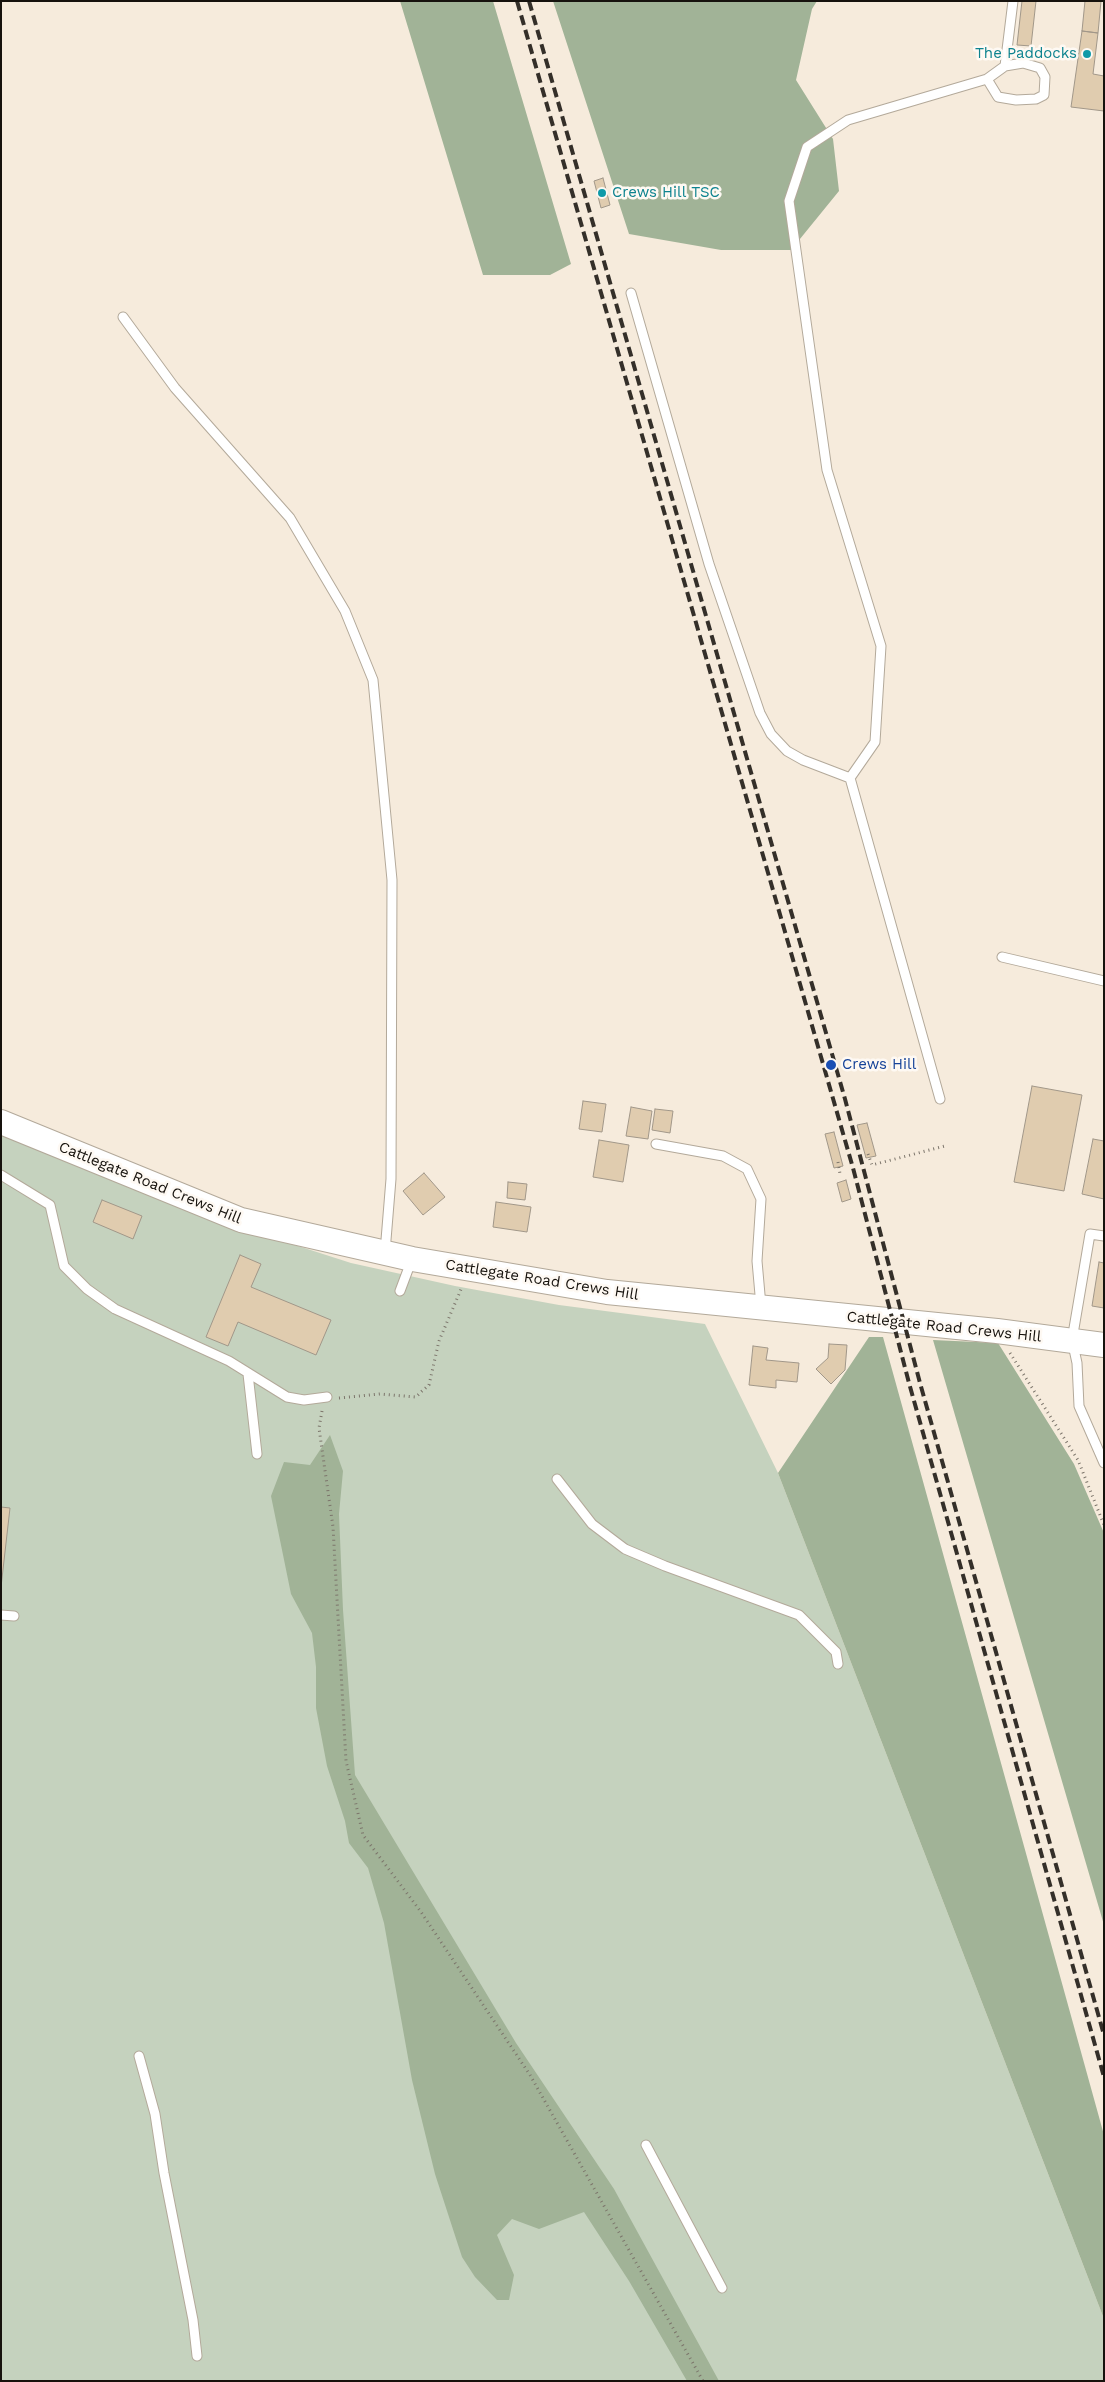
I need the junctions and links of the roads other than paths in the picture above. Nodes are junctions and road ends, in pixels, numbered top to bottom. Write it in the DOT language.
graph roads {
  1 [pos="1013,1"];
  2 [pos="1005,66"];
  3 [pos="987,79"];
  4 [pos="631,293"];
  5 [pos="123,317"];
  6 [pos="850,778"];
  7 [pos="1002,957"];
  8 [pos="1104,981"];
  9 [pos="940,1099"];
  10 [pos="1,1122"];
  11 [pos="656,1144"];
  12 [pos="1,1175"];
  13 [pos="1104,1236"];
  14 [pos="385,1252"];
  15 [pos="412,1259"];
  16 [pos="400,1291"];
  17 [pos="762,1308"];
  18 [pos="1072,1340"];
  19 [pos="1104,1345"];
  20 [pos="248,1374"];
  21 [pos="326,1397"];
  22 [pos="257,1454"];
  23 [pos="1104,1463"];
  24 [pos="557,1479"];
  25 [pos="1,1615"];
  26 [pos="14,1616"];
  27 [pos="838,1664"];
  28 [pos="139,2056"];
  29 [pos="646,2145"];
  30 [pos="722,2288"];
  31 [pos="197,2356"];
  1 -- 2 [label="lane"];
  2 -- 3 [label="lane"];
  2 -- 3 [label="lane"];
  3 -- 6 [label="lane"];
  4 -- 6 [label="lane"];
  5 -- 14 [label="lane"];
  6 -- 9 [label="lane"];
  7 -- 8 [label="lane"];
  10 -- 14 [label="street, Cattlegate Road Crews Hill"];
  11 -- 17 [label="lane"];
  12 -- 20 [label="lane"];
  13 -- 18 [label="lane"];
  14 -- 15 [label="street, Cattlegate Road Crews Hill"];
  15 -- 16 [label="lane"];
  15 -- 17 [label="street, Cattlegate Road Crews Hill"];
  17 -- 18 [label="street, Cattlegate Road Crews Hill"];
  18 -- 19 [label="street, Cattlegate Road Crews Hill"];
  18 -- 23 [label="lane"];
  20 -- 21 [label="lane"];
  20 -- 22 [label="lane"];
  24 -- 27 [label="lane"];
  25 -- 26 [label="lane"];
  28 -- 31 [label="lane"];
  29 -- 30 [label="lane"];
}
